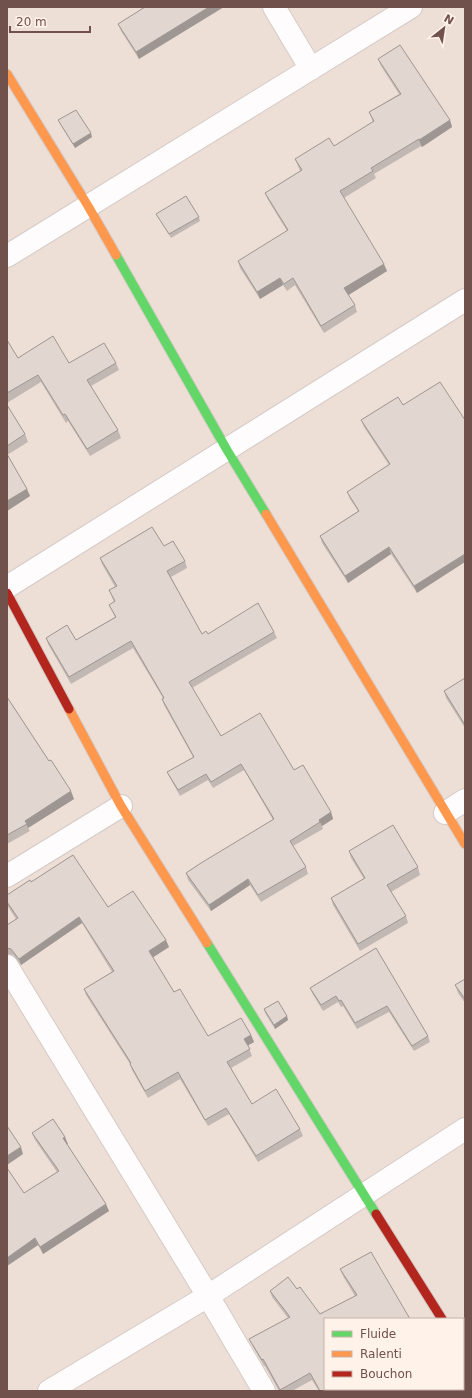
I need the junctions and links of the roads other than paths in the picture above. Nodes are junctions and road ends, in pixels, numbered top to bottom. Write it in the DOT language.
graph roads {
  1 [pos="274,7"];
  2 [pos="411,7"];
  3 [pos="311,69"];
  4 [pos="7,74"];
  5 [pos="88,206"];
  6 [pos="7,256"];
  7 [pos="462,309"];
  8 [pos="227,450"];
  9 [pos="7,587"];
  10 [pos="7,593"];
  11 [pos="465,800"];
  12 [pos="121,806"];
  13 [pos="445,813"];
  14 [pos="465,844"];
  15 [pos="7,876"];
  16 [pos="7,966"];
  17 [pos="465,1129"];
  18 [pos="363,1195"];
  19 [pos="208,1296"];
  20 [pos="441,1318"];
  21 [pos="49,1391"];
  22 [pos="264,1391"];
  1 -- 3 [label="street"];
  2 -- 3 [label="street"];
  3 -- 5 [label="street"];
  4 -- 5 [label="street"];
  5 -- 6 [label="street"];
  5 -- 8 [label="street"];
  7 -- 8 [label="street"];
  8 -- 9 [label="street"];
  8 -- 13 [label="street"];
  10 -- 12 [label="street"];
  11 -- 13 [label="street"];
  12 -- 15 [label="street"];
  12 -- 18 [label="street"];
  13 -- 14 [label="street"];
  16 -- 19 [label="street"];
  17 -- 18 [label="street"];
  18 -- 19 [label="street"];
  18 -- 20 [label="street"];
  19 -- 21 [label="street"];
  19 -- 22 [label="street"];
}
